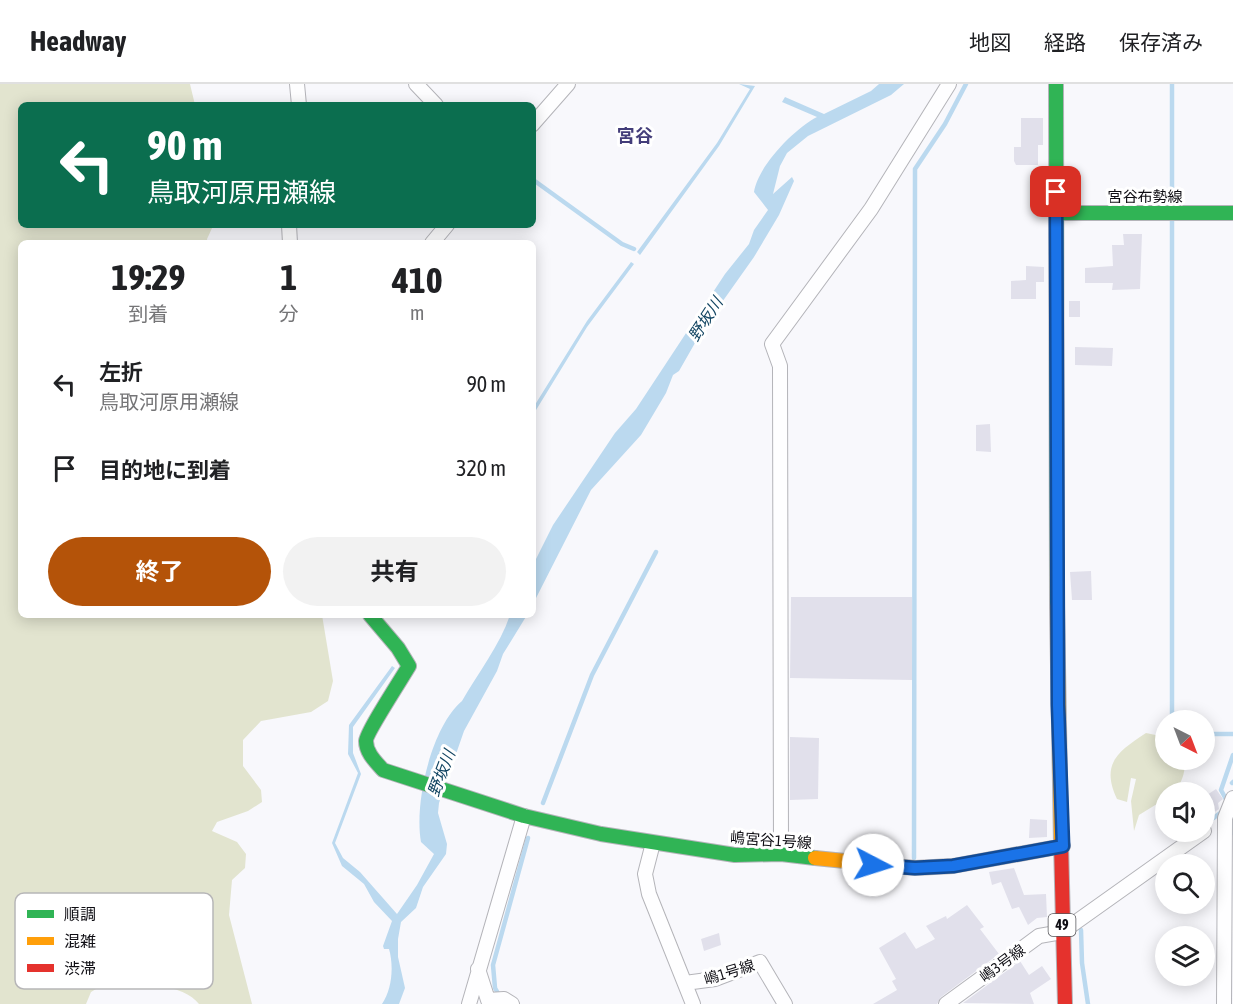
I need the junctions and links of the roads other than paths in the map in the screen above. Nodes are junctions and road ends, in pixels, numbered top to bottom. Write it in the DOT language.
graph roads {
  1 [pos="297,84"];
  2 [pos="416,84"];
  3 [pos="568,84"];
  4 [pos="949,84"];
  5 [pos="1056,84"];
  6 [pos="298,102"];
  7 [pos="433,102"];
  8 [pos="536,120"];
  9 [pos="1056,213"];
  10 [pos="1233,213"];
  11 [pos="444,228"];
  12 [pos="434,240"];
  13 [pos="373,618"];
  14 [pos="1233,798"];
  15 [pos="524,816"];
  16 [pos="1226,818"];
  17 [pos="1215,824"];
  18 [pos="1189,842"];
  19 [pos="653,843"];
  20 [pos="1063,846"];
  21 [pos="781,854"];
  22 [pos="1062,932"];
  23 [pos="478,969"];
  24 [pos="685,983"];
  25 [pos="469,1004"];
  26 [pos="512,1004"];
  27 [pos="693,1004"];
  28 [pos="784,1004"];
  29 [pos="946,1004"];
  30 [pos="1065,1004"];
  31 [pos="1224,1004"];
  1 -- 6 [label="street"];
  2 -- 7 [label="street"];
  3 -- 8 [label="street"];
  4 -- 21 [label="street"];
  5 -- 9 [label="street, 49"];
  9 -- 10 [label="street, 宮谷布勢線"];
  9 -- 20 [label="street, 49"];
  11 -- 12 [label="street"];
  13 -- 15 [label="street, 嶋宮谷1号線"];
  14 -- 16 [label="street"];
  15 -- 19 [label="street, 嶋宮谷1号線"];
  15 -- 23 [label="street"];
  16 -- 17 [label="street, 嶋3号線"];
  16 -- 31 [label="street"];
  18 -- 22 [label="street, 嶋3号線"];
  19 -- 21 [label="street, 嶋宮谷1号線"];
  19 -- 24 [label="street"];
  20 -- 21 [label="street, 嶋宮谷1号線"];
  20 -- 22 [label="street, 49"];
  22 -- 29 [label="street, 嶋3号線"];
  22 -- 30 [label="street, 49"];
  23 -- 25 [label="street"];
  23 -- 26 [label="street"];
  24 -- 27 [label="street"];
  24 -- 28 [label="street, 嶋1号線"];
}
